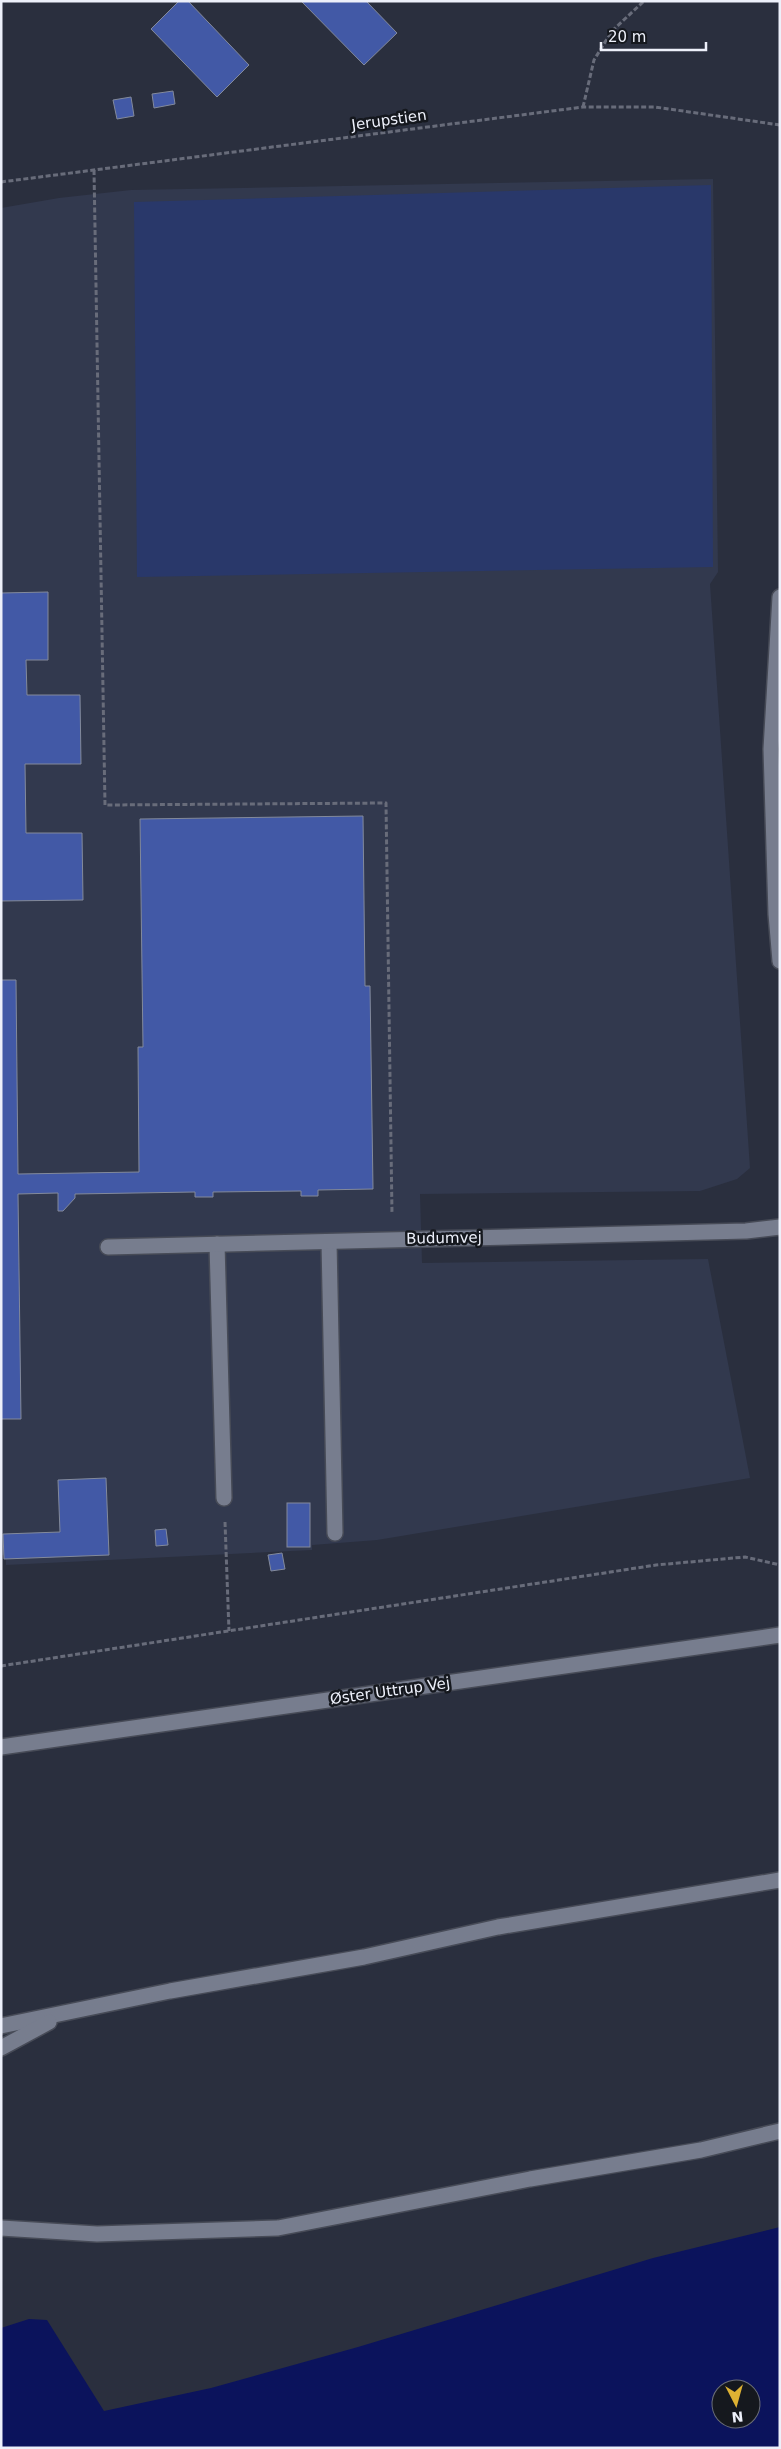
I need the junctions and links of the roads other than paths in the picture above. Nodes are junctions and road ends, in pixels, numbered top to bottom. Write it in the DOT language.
graph roads {
  1 [pos="780,597"];
  2 [pos="780,961"];
  3 [pos="780,1226"];
  4 [pos="329,1242"];
  5 [pos="216,1244"];
  6 [pos="108,1247"];
  7 [pos="224,1498"];
  8 [pos="335,1533"];
  9 [pos="780,1635"];
  10 [pos="1,1747"];
  11 [pos="780,1880"];
  12 [pos="61,2015"];
  13 [pos="1,2026"];
  14 [pos="1,2048"];
  15 [pos="780,2131"];
  16 [pos="1,2228"];
  1 -- 2 [label="street"];
  3 -- 4 [label="street, Budumvej"];
  4 -- 5 [label="street, Budumvej"];
  4 -- 8 [label="street"];
  5 -- 6 [label="street, Budumvej"];
  5 -- 7 [label="street"];
  9 -- 10 [label="street, Øster Uttrup Vej"];
  11 -- 12 [label="street"];
  12 -- 13 [label="street"];
  12 -- 14 [label="street"];
  15 -- 16 [label="street"];
}
